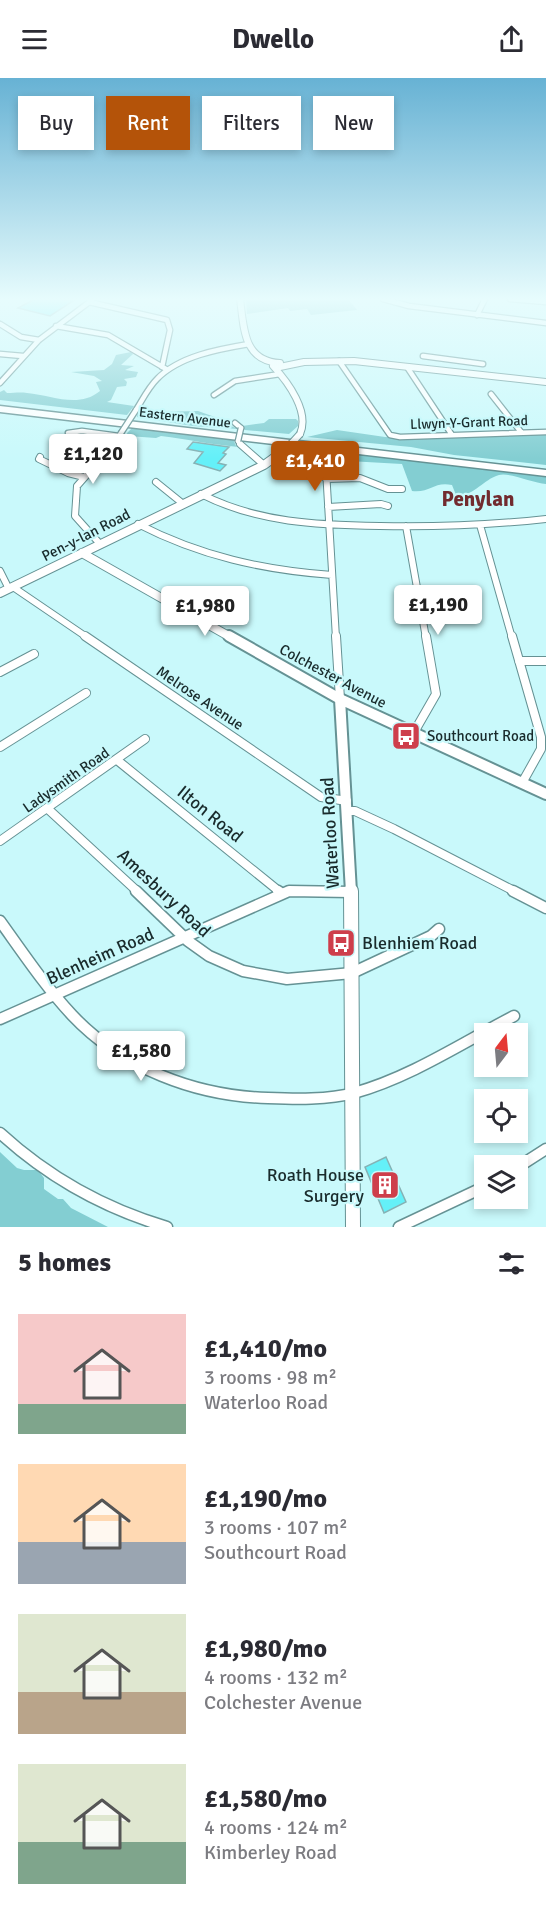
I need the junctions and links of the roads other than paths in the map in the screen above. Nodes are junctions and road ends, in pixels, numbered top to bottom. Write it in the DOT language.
graph roads {
  1 [pos="26,353"];
  2 [pos="138,353"];
  3 [pos="165,353"];
  4 [pos="213,353"];
  5 [pos="254,353"];
  6 [pos="0,354"];
  7 [pos="23,356"];
  8 [pos="423,356"];
  9 [pos="455,359"];
  10 [pos="339,361"];
  11 [pos="483,364"];
  12 [pos="273,366"];
  13 [pos="162,367"];
  14 [pos="407,367"];
  15 [pos="169,370"];
  16 [pos="280,374"];
  17 [pos="452,374"];
  18 [pos="546,382"];
  19 [pos="0,383"];
  20 [pos="491,394"];
  21 [pos="214,395"];
  22 [pos="0,404"];
  23 [pos="0,409"];
  24 [pos="235,423"];
  25 [pos="521,432"];
  26 [pos="546,432"];
  27 [pos="68,433"];
  28 [pos="120,434"];
  29 [pos="452,435"];
  30 [pos="308,452"];
  31 [pos="40,456"];
  32 [pos="264,465"];
  33 [pos="546,468"];
  34 [pos="546,473"];
  35 [pos="84,477"];
  36 [pos="326,478"];
  37 [pos="156,482"];
  38 [pos="402,489"];
  39 [pos="201,494"];
  40 [pos="182,503"];
  41 [pos="388,506"];
  42 [pos="328,507"];
  43 [pos="546,519"];
  44 [pos="138,524"];
  45 [pos="329,525"];
  46 [pos="480,525"];
  47 [pos="406,526"];
  48 [pos="100,544"];
  49 [pos="82,554"];
  50 [pos="0,571"];
  51 [pos="332,575"];
  52 [pos="11,588"];
  53 [pos="0,593"];
  54 [pos="34,654"];
  55 [pos="519,661"];
  56 [pos="546,661"];
  57 [pos="0,672"];
  58 [pos="86,693"];
  59 [pos="340,699"];
  60 [pos="412,734"];
  61 [pos="145,738"];
  62 [pos="0,747"];
  63 [pos="117,760"];
  64 [pos="522,783"];
  65 [pos="546,794"];
  66 [pos="347,806"];
  67 [pos="48,809"];
  68 [pos="0,841"];
  69 [pos="351,892"];
  70 [pos="282,894"];
  71 [pos="546,908"];
  72 [pos="0,921"];
  73 [pos="439,929"];
  74 [pos="184,937"];
  75 [pos="352,973"];
  76 [pos="54,995"];
  77 [pos="514,1016"];
  78 [pos="0,1019"];
  79 [pos="352,1093"];
  80 [pos="0,1133"];
  81 [pos="546,1149"];
  82 [pos="528,1161"];
  83 [pos="474,1192"];
  84 [pos="167,1227"];
  85 [pos="353,1227"];
  86 [pos="399,1227"];
  1 -- 7 [label="street"];
  2 -- 13 [label="street"];
  3 -- 13 [label="street"];
  4 -- 15 [label="street"];
  5 -- 12 [label="street, Pen-y-lan Road"];
  6 -- 7 [label="street"];
  7 -- 19 [label="street"];
  8 -- 9 [label="street"];
  9 -- 11 [label="street"];
  9 -- 17 [label="street"];
  10 -- 12 [label="street"];
  10 -- 14 [label="street"];
  10 -- 29 [label="street, Llwyn-Y-Grant Road"];
  12 -- 16 [label="street, Pen-y-lan Road"];
  13 -- 15 [label="street"];
  14 -- 17 [label="street"];
  14 -- 29 [label="street"];
  15 -- 28 [label="street, bridge"];
  16 -- 21 [label="street"];
  16 -- 32 [label="street, Pen-y-lan Road, bridge"];
  17 -- 18 [label="street"];
  20 -- 25 [label="street"];
  22 -- 33 [label="highway, Eastern Avenue"];
  23 -- 34 [label="highway, Eastern Avenue"];
  24 -- 32 [label="street, bridge"];
  25 -- 26 [label="street, Llwyn-Y-Grant Road"];
  25 -- 29 [label="street, Llwyn-Y-Grant Road"];
  27 -- 28 [label="street"];
  28 -- 35 [label="street"];
  30 -- 36 [label="street, Waterloo Road"];
  31 -- 35 [label="street"];
  32 -- 39 [label="street, Pen-y-lan Road"];
  35 -- 48 [label="street"];
  36 -- 38 [label="street"];
  36 -- 42 [label="street, Waterloo Road"];
  37 -- 40 [label="street"];
  39 -- 40 [label="street, Pen-y-lan Road"];
  39 -- 45 [label="street"];
  40 -- 44 [label="street, Pen-y-lan Road"];
  41 -- 42 [label="street"];
  42 -- 45 [label="street, Waterloo Road"];
  43 -- 46 [label="street"];
  44 -- 48 [label="street, Pen-y-lan Road"];
  44 -- 51 [label="street"];
  45 -- 47 [label="street"];
  45 -- 51 [label="street, Waterloo Road"];
  46 -- 47 [label="street"];
  46 -- 55 [label="street"];
  47 -- 60 [label="street"];
  48 -- 49 [label="street, Pen-y-lan Road"];
  49 -- 52 [label="street, Pen-y-lan Road"];
  49 -- 59 [label="street, Colchester Avenue"];
  50 -- 52 [label="street"];
  51 -- 59 [label="street, Waterloo Road"];
  52 -- 53 [label="street, Pen-y-lan Road"];
  52 -- 66 [label="street, Melrose Avenue"];
  54 -- 57 [label="street"];
  55 -- 56 [label="street"];
  55 -- 64 [label="street"];
  58 -- 62 [label="street"];
  59 -- 60 [label="street, Colchester Avenue"];
  59 -- 66 [label="street, Waterloo Road"];
  60 -- 64 [label="street, Colchester Avenue"];
  61 -- 63 [label="street, Ladysmith Road"];
  63 -- 67 [label="street, Ladysmith Road"];
  63 -- 70 [label="street, Ilton Road"];
  64 -- 65 [label="street, Colchester Avenue"];
  66 -- 69 [label="street, Waterloo Road"];
  66 -- 71 [label="street, Melrose Avenue"];
  67 -- 68 [label="street, Ladysmith Road"];
  67 -- 74 [label="street, Amesbury Road"];
  69 -- 70 [label="street, Blenheim Road"];
  69 -- 75 [label="street, Waterloo Road"];
  70 -- 74 [label="street, Blenheim Road"];
  72 -- 76 [label="street"];
  73 -- 75 [label="street, Amesbury Road"];
  74 -- 75 [label="street, Amesbury Road"];
  74 -- 76 [label="street, Blenheim Road"];
  75 -- 79 [label="street, Waterloo Road"];
  76 -- 78 [label="street, Blenheim Road"];
  76 -- 79 [label="street"];
  77 -- 79 [label="street"];
  79 -- 85 [label="street, Waterloo Road"];
  80 -- 84 [label="street"];
  81 -- 82 [label="street"];
  83 -- 86 [label="street"];
}
